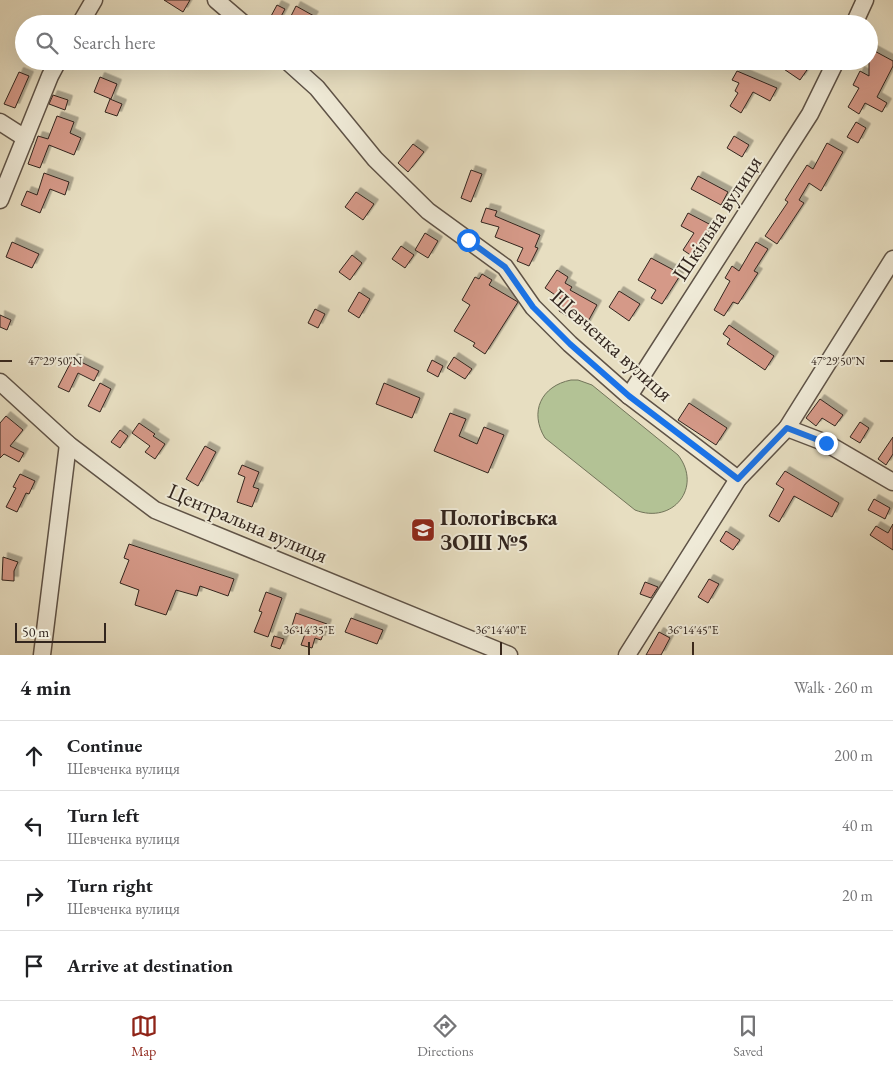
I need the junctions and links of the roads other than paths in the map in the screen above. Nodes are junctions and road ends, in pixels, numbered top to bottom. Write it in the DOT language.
graph roads {
  1 [pos="94,0"];
  2 [pos="216,0"];
  3 [pos="865,0"];
  4 [pos="85,15"];
  5 [pos="234,15"];
  6 [pos="858,15"];
  7 [pos="53,70"];
  8 [pos="297,70"];
  9 [pos="832,70"];
  10 [pos="0,122"];
  11 [pos="25,138"];
  12 [pos="0,200"];
  13 [pos="893,259"];
  14 [pos="0,382"];
  15 [pos="629,396"];
  16 [pos="787,428"];
  17 [pos="68,444"];
  18 [pos="738,479"];
  19 [pos="893,482"];
  20 [pos="42,655"];
  21 [pos="509,655"];
  22 [pos="627,655"];
  1 -- 4 [label="street"];
  2 -- 5 [label="street"];
  3 -- 6 [label="street"];
  7 -- 11 [label="street"];
  8 -- 15 [label="street, Шевченка вулиця"];
  9 -- 15 [label="street, Шкільна вулиця"];
  10 -- 11 [label="street"];
  11 -- 12 [label="street"];
  13 -- 16 [label="street"];
  14 -- 17 [label="street, Центральна вулиця"];
  15 -- 18 [label="street, Шевченка вулиця"];
  16 -- 18 [label="street"];
  16 -- 19 [label="street"];
  17 -- 20 [label="street"];
  17 -- 21 [label="street, Центральна вулиця"];
  18 -- 22 [label="street"];
}
